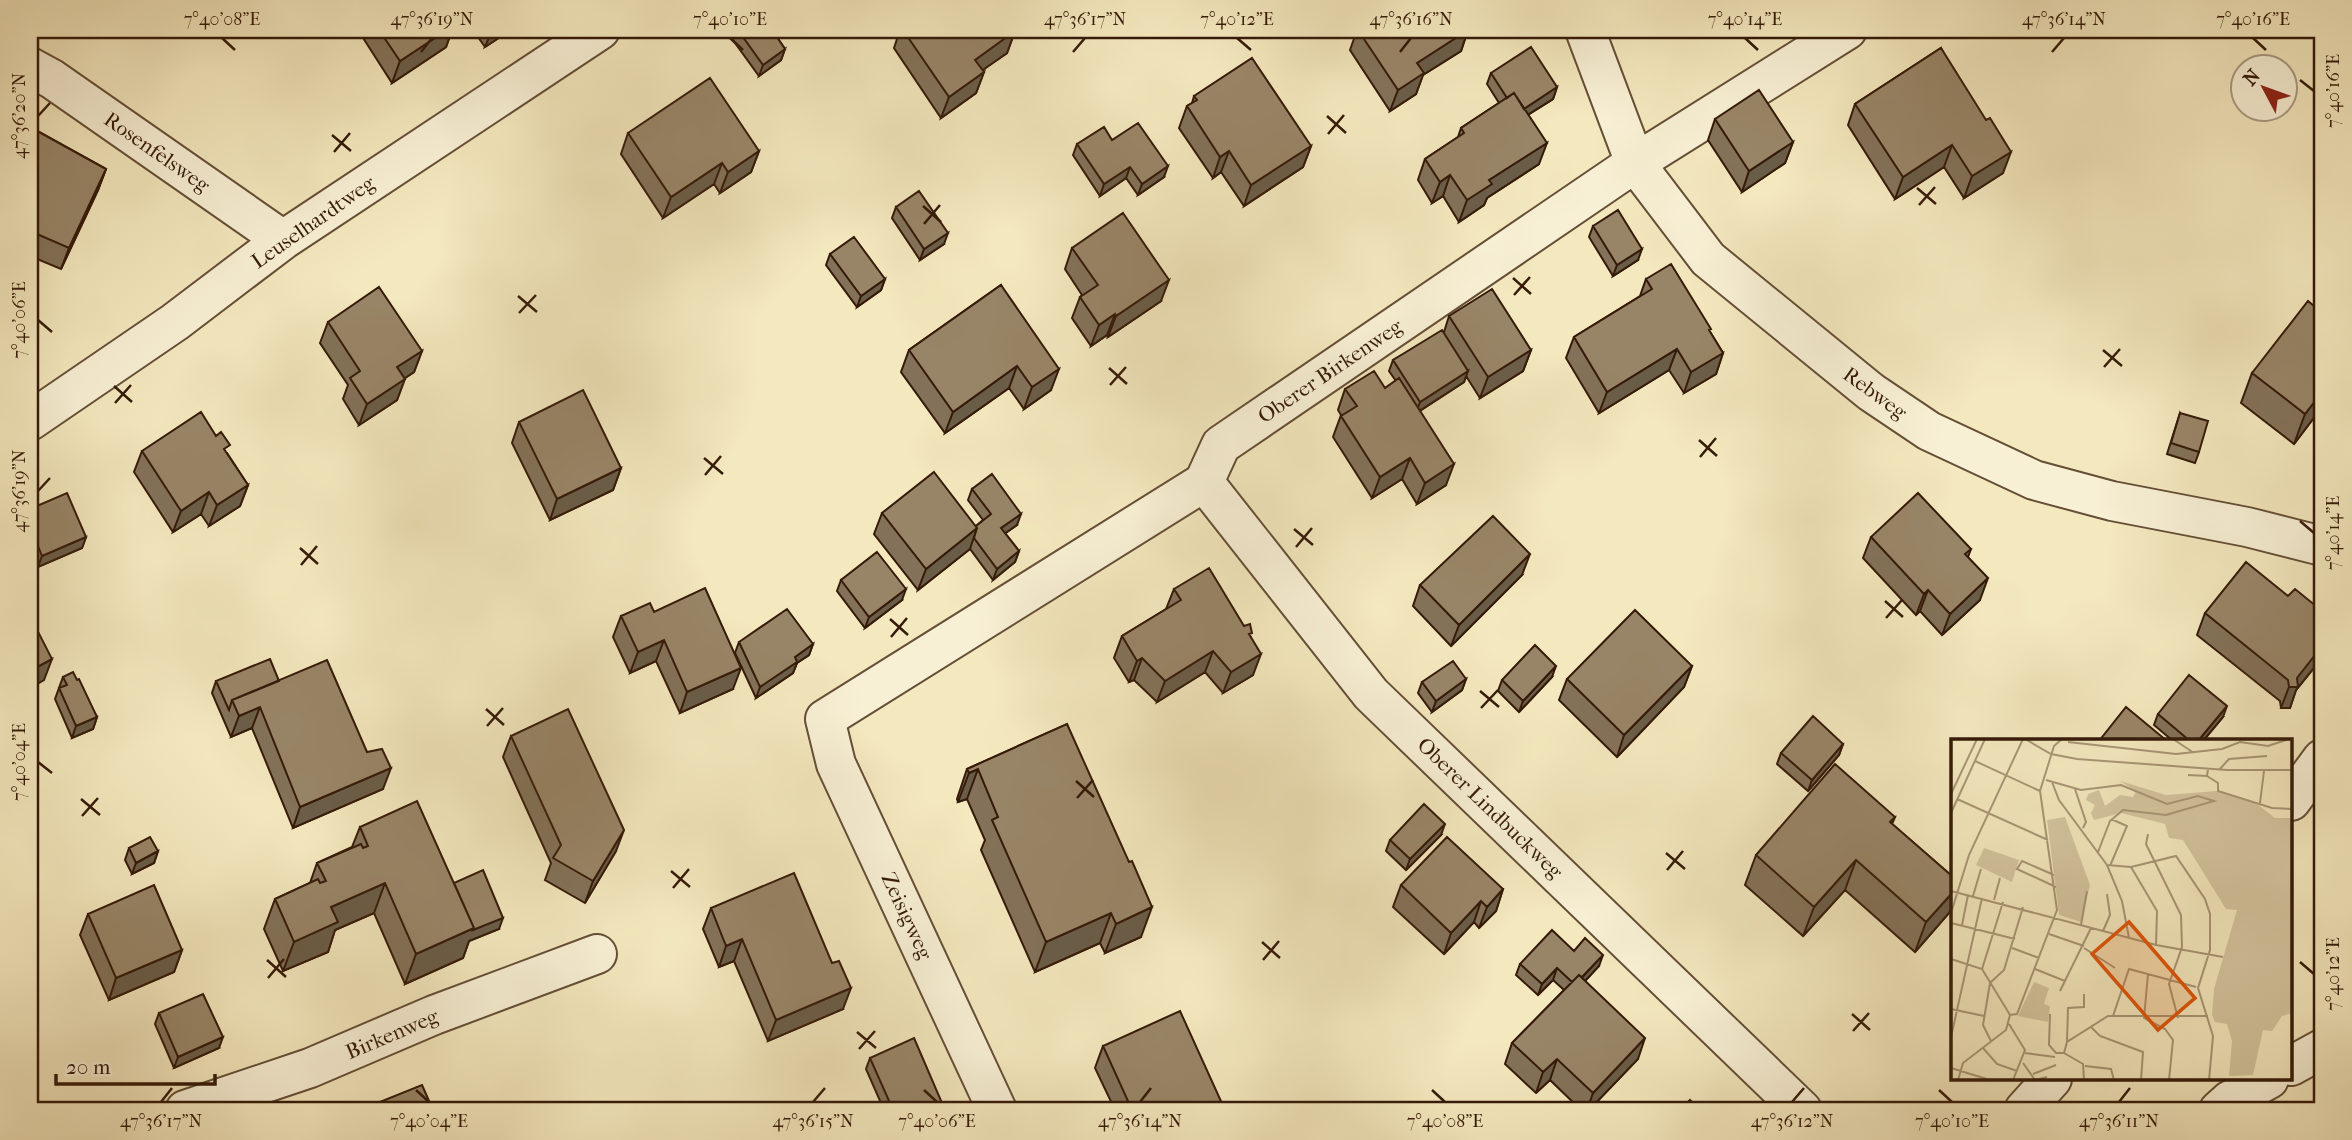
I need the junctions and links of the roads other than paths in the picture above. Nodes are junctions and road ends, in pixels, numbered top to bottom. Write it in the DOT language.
graph roads {
  1 [pos="600,30"];
  2 [pos="1585,30"];
  3 [pos="1847,30"];
  4 [pos="30,66"];
  5 [pos="1635,163"];
  6 [pos="283,240"];
  7 [pos="30,421"];
  8 [pos="1204,482"];
  9 [pos="2322,546"];
  10 [pos="2322,759"];
  11 [pos="2292,801"];
  12 [pos="597,954"];
  13 [pos="2322,1049"];
  14 [pos="2292,1065"];
  15 [pos="2051,1080"];
  16 [pos="2267,1080"];
  17 [pos="185,1110"];
  18 [pos="997,1110"];
  19 [pos="1802,1110"];
  20 [pos="2024,1110"];
  21 [pos="2219,1110"];
  1 -- 6 [label="street, Leuselhardtweg"];
  2 -- 5 [label="street, Rebweg"];
  3 -- 5 [label="street, Oberer Birkenweg"];
  4 -- 6 [label="street, Rosenfelsweg"];
  5 -- 8 [label="street, Oberer Birkenweg"];
  5 -- 9 [label="street, Rebweg"];
  6 -- 7 [label="street, Leuselhardtweg"];
  8 -- 18 [label="street, Zeisigweg"];
  8 -- 19 [label="street, Oberer Lindbuckweg"];
  10 -- 11 [label="street"];
  12 -- 17 [label="street, Birkenweg"];
  13 -- 14 [label="street"];
  15 -- 20 [label="street"];
  16 -- 21 [label="street"];
}
